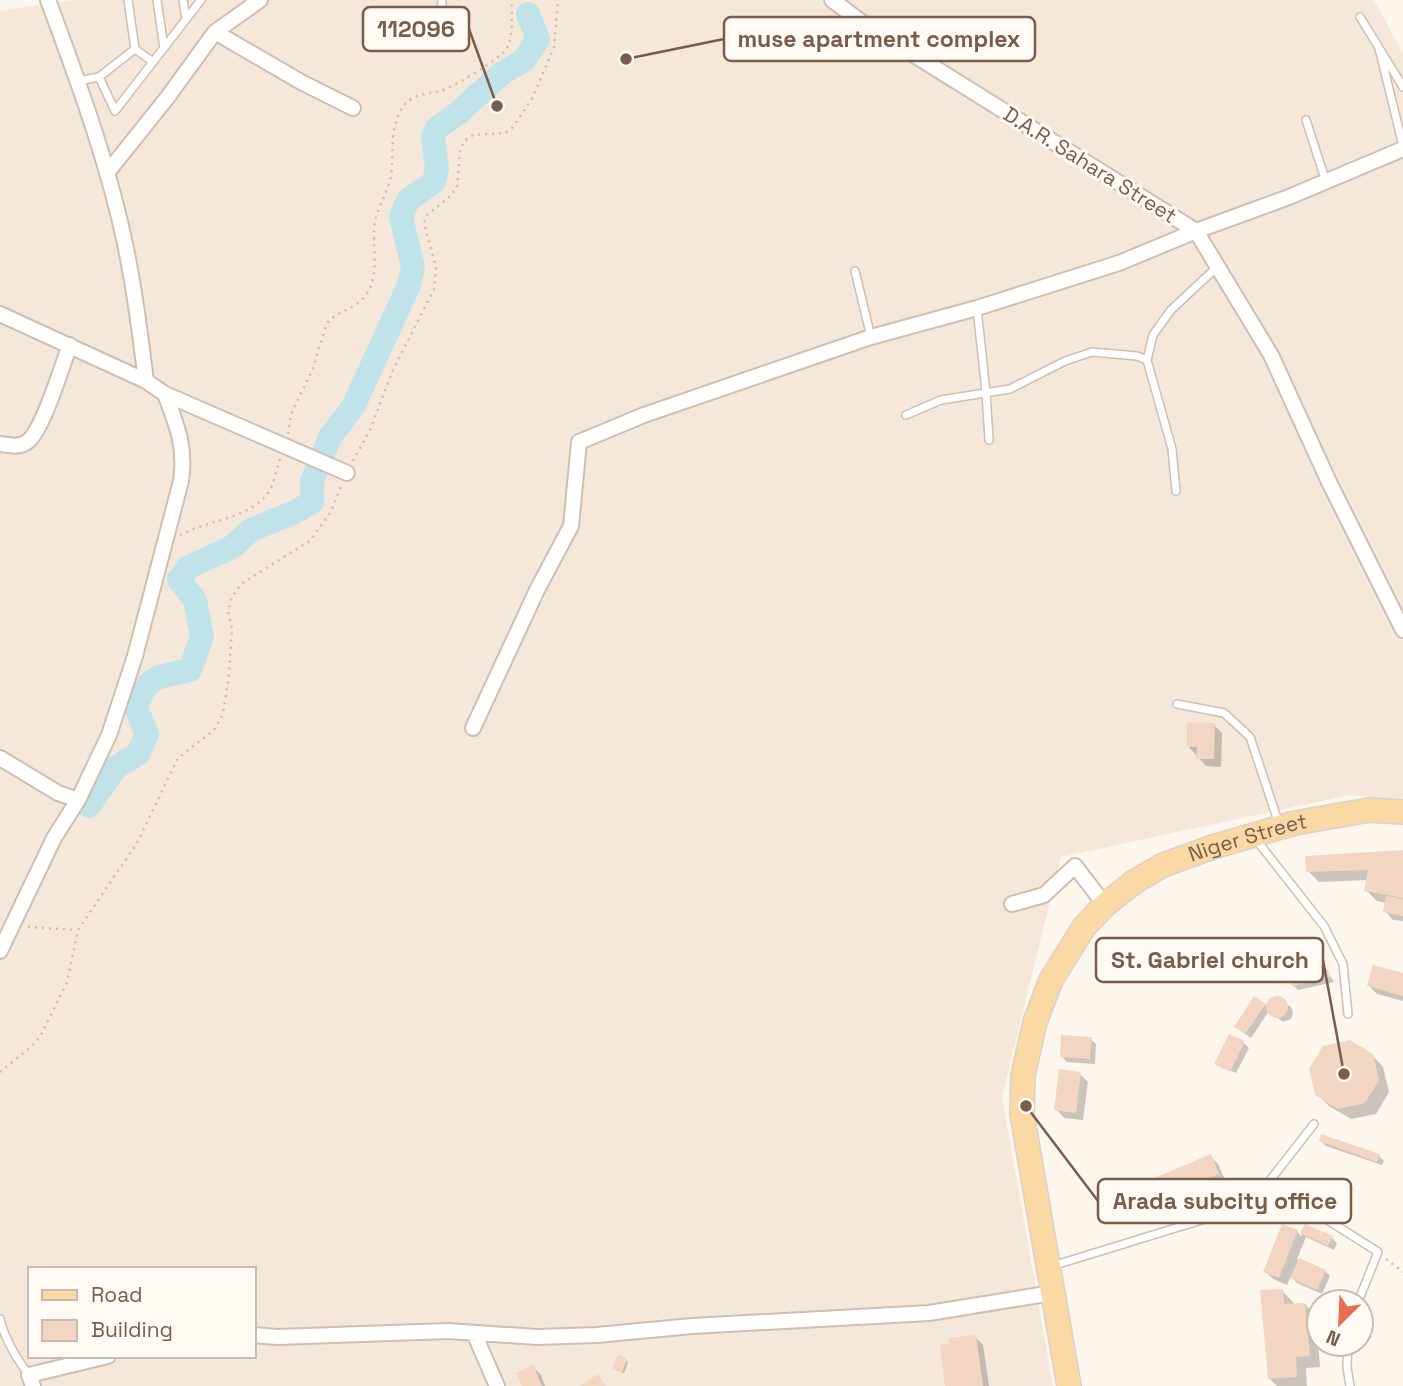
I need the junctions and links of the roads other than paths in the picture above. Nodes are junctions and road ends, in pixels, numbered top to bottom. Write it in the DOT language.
graph roads {
  1 [pos="48,0"];
  2 [pos="128,0"];
  3 [pos="157,0"];
  4 [pos="183,0"];
  5 [pos="201,0"];
  6 [pos="260,0"];
  7 [pos="442,0"];
  8 [pos="832,0"];
  9 [pos="1360,17"];
  10 [pos="186,19"];
  11 [pos="441,20"];
  12 [pos="215,32"];
  13 [pos="164,48"];
  14 [pos="1379,48"];
  15 [pos="135,49"];
  16 [pos="153,62"];
  17 [pos="99,77"];
  18 [pos="78,81"];
  19 [pos="1403,87"];
  20 [pos="353,108"];
  21 [pos="1306,120"];
  22 [pos="1403,147"];
  23 [pos="107,173"];
  24 [pos="1325,182"];
  25 [pos="1196,231"];
  26 [pos="1217,267"];
  27 [pos="855,271"];
  28 [pos="977,308"];
  29 [pos="0,314"];
  30 [pos="871,337"];
  31 [pos="70,345"];
  32 [pos="1147,360"];
  33 [pos="146,381"];
  34 [pos="986,392"];
  35 [pos="165,394"];
  36 [pos="906,415"];
  37 [pos="989,440"];
  38 [pos="0,444"];
  39 [pos="347,473"];
  40 [pos="1176,491"];
  41 [pos="1403,630"];
  42 [pos="1177,705"];
  43 [pos="473,728"];
  44 [pos="0,758"];
  45 [pos="78,800"];
  46 [pos="1403,812"];
  47 [pos="1280,828"];
  48 [pos="1252,836"];
  49 [pos="1012,904"];
  50 [pos="1105,905"];
  51 [pos="0,951"];
  52 [pos="1348,1014"];
  53 [pos="1314,1124"];
  54 [pos="1264,1188"];
  55 [pos="1048,1267"];
  56 [pos="1364,1288"];
  57 [pos="1052,1293"];
  58 [pos="0,1320"];
  59 [pos="474,1334"];
  60 [pos="256,1335"];
  61 [pos="102,1358"];
  62 [pos="1347,1358"];
  63 [pos="31,1381"];
  64 [pos="497,1386"];
  65 [pos="1069,1386"];
  66 [pos="1350,1386"];
  1 -- 18 [label="street"];
  2 -- 15 [label="lane"];
  3 -- 13 [label="lane"];
  4 -- 10 [label="lane"];
  5 -- 10 [label="lane"];
  6 -- 12 [label="street"];
  7 -- 11 [label="lane"];
  8 -- 25 [label="street, D.A.R. Sahara Street"];
  9 -- 14 [label="lane"];
  10 -- 13 [label="lane"];
  12 -- 20 [label="street"];
  12 -- 23 [label="street"];
  13 -- 16 [label="lane"];
  14 -- 19 [label="lane"];
  14 -- 22 [label="lane"];
  15 -- 16 [label="lane"];
  15 -- 17 [label="lane"];
  16 -- 17 [label="lane"];
  17 -- 18 [label="lane"];
  18 -- 23 [label="street"];
  21 -- 24 [label="lane"];
  22 -- 24 [label="street, D.A.R. Sahara Street"];
  23 -- 33 [label="street"];
  24 -- 25 [label="street, D.A.R. Sahara Street"];
  25 -- 26 [label="street"];
  25 -- 28 [label="street"];
  26 -- 32 [label="lane"];
  26 -- 41 [label="street"];
  27 -- 30 [label="lane"];
  28 -- 30 [label="street"];
  28 -- 34 [label="lane"];
  29 -- 31 [label="street"];
  30 -- 43 [label="street"];
  31 -- 33 [label="street"];
  31 -- 38 [label="street"];
  32 -- 34 [label="lane"];
  32 -- 40 [label="lane"];
  33 -- 35 [label="street"];
  34 -- 36 [label="lane"];
  34 -- 37 [label="lane"];
  35 -- 39 [label="street"];
  35 -- 45 [label="street"];
  42 -- 47 [label="lane"];
  44 -- 45 [label="street"];
  45 -- 51 [label="street"];
  46 -- 47 [label="main road, Niger Street"];
  47 -- 48 [label="main road, Niger Street"];
  48 -- 50 [label="main road, Niger Street"];
  48 -- 52 [label="lane"];
  49 -- 50 [label="street"];
  50 -- 55 [label="main road, Niger Street"];
  53 -- 54 [label="lane"];
  54 -- 55 [label="lane"];
  54 -- 56 [label="lane"];
  55 -- 57 [label="main road, Niger Street"];
  57 -- 59 [label="street"];
  57 -- 65 [label="main road, Niger Street"];
  58 -- 63 [label="lane"];
  59 -- 60 [label="street"];
  59 -- 64 [label="street"];
  61 -- 63 [label="street"];
  62 -- 66 [label="lane"];
}
